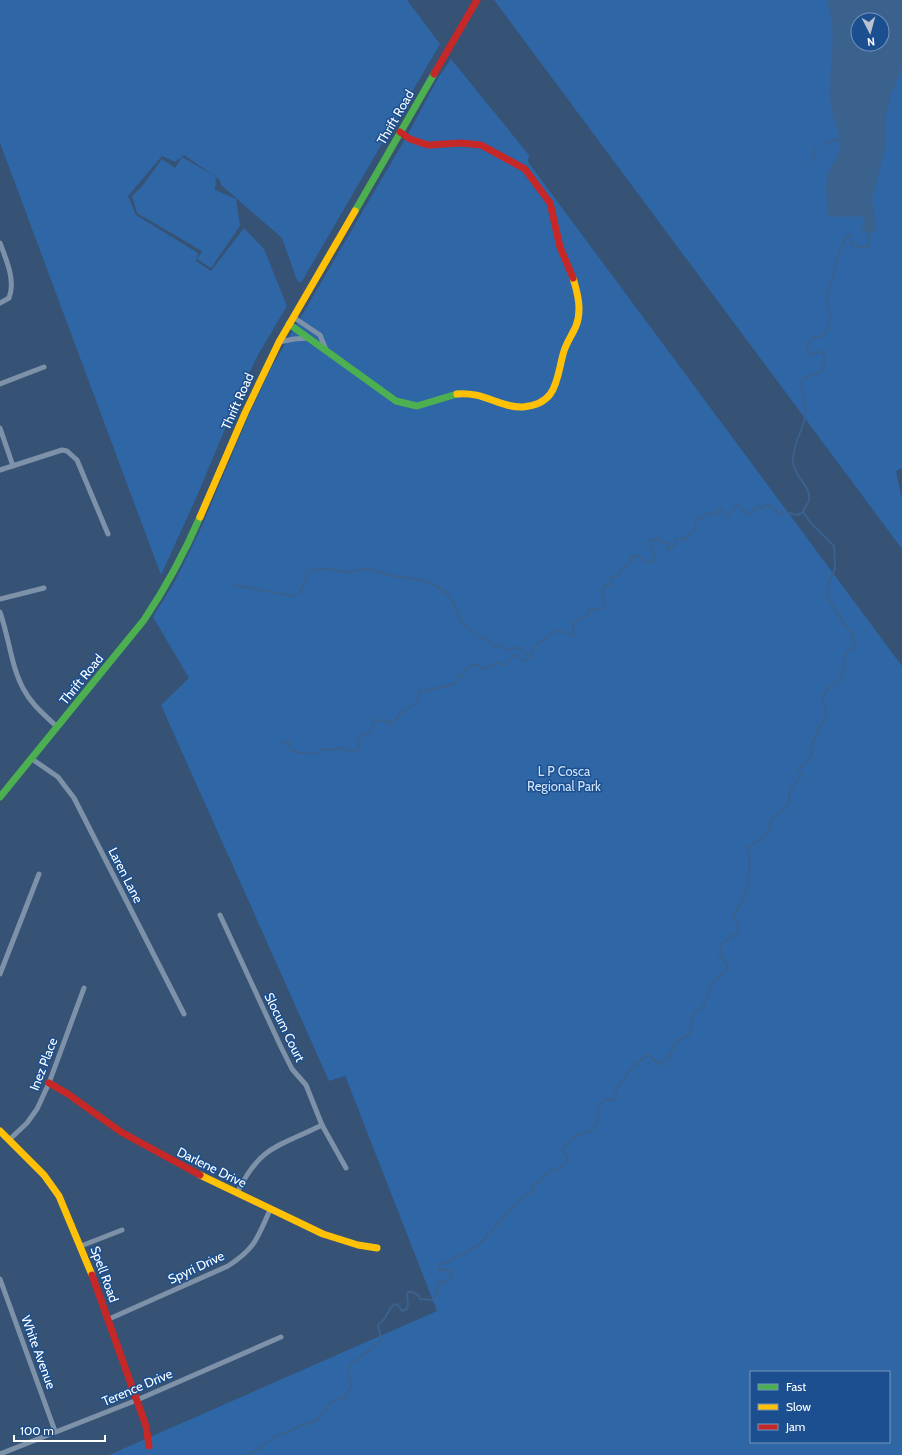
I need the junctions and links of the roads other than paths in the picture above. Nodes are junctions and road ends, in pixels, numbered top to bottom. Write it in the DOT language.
graph roads {
  1 [pos="477,0"];
  2 [pos="400,132"];
  3 [pos="0,243"];
  4 [pos="0,303"];
  5 [pos="293,317"];
  6 [pos="289,324"];
  7 [pos="308,338"];
  8 [pos="279,342"];
  9 [pos="326,351"];
  10 [pos="44,367"];
  11 [pos="0,384"];
  12 [pos="0,428"];
  13 [pos="13,466"];
  14 [pos="0,470"];
  15 [pos="108,534"];
  16 [pos="44,588"];
  17 [pos="0,599"];
  18 [pos="0,612"];
  19 [pos="57,727"];
  20 [pos="32,759"];
  21 [pos="0,797"];
  22 [pos="39,874"];
  23 [pos="220,915"];
  24 [pos="0,974"];
  25 [pos="84,988"];
  26 [pos="184,1014"];
  27 [pos="49,1083"];
  28 [pos="322,1124"];
  29 [pos="0,1131"];
  30 [pos="9,1140"];
  31 [pos="346,1168"];
  32 [pos="237,1193"];
  33 [pos="270,1210"];
  34 [pos="122,1230"];
  35 [pos="81,1246"];
  36 [pos="377,1248"];
  37 [pos="0,1279"];
  38 [pos="108,1319"];
  39 [pos="281,1337"];
  40 [pos="137,1400"];
  41 [pos="56,1432"];
  42 [pos="149,1446"];
  43 [pos="0,1454"];
  1 -- 2 [label="street, Thrift Road"];
  2 -- 5 [label="street, Thrift Road"];
  2 -- 9 [label="street"];
  3 -- 4 [label="street"];
  5 -- 6 [label="street, Thrift Road"];
  5 -- 9 [label="street"];
  6 -- 7 [label="street"];
  6 -- 8 [label="street, Thrift Road"];
  7 -- 8 [label="street"];
  7 -- 9 [label="street"];
  8 -- 19 [label="street, Thrift Road"];
  10 -- 11 [label="street"];
  12 -- 13 [label="street"];
  13 -- 14 [label="street"];
  13 -- 15 [label="street"];
  16 -- 17 [label="street"];
  18 -- 19 [label="street"];
  19 -- 20 [label="street, Thrift Road"];
  20 -- 21 [label="street, Thrift Road"];
  20 -- 26 [label="street, Laren Lane"];
  22 -- 24 [label="street"];
  23 -- 28 [label="street, Slocum Court"];
  25 -- 27 [label="street, Inez Place"];
  27 -- 30 [label="street, Inez Place"];
  27 -- 32 [label="street, Darlene Drive"];
  28 -- 31 [label="street, Slocum Court"];
  28 -- 32 [label="street"];
  29 -- 30 [label="street, Spell Road"];
  30 -- 35 [label="street, Spell Road"];
  32 -- 33 [label="street, Darlene Drive"];
  33 -- 36 [label="street, Darlene Drive"];
  33 -- 38 [label="street, Spyri Drive"];
  34 -- 35 [label="street"];
  35 -- 38 [label="street, Spell Road"];
  37 -- 41 [label="street, White Avenue"];
  38 -- 40 [label="street, Spell Road"];
  39 -- 40 [label="street, Terence Drive"];
  40 -- 41 [label="street, Terence Drive"];
  40 -- 42 [label="street, Spell Road"];
  41 -- 43 [label="street, Terence Drive"];
}
